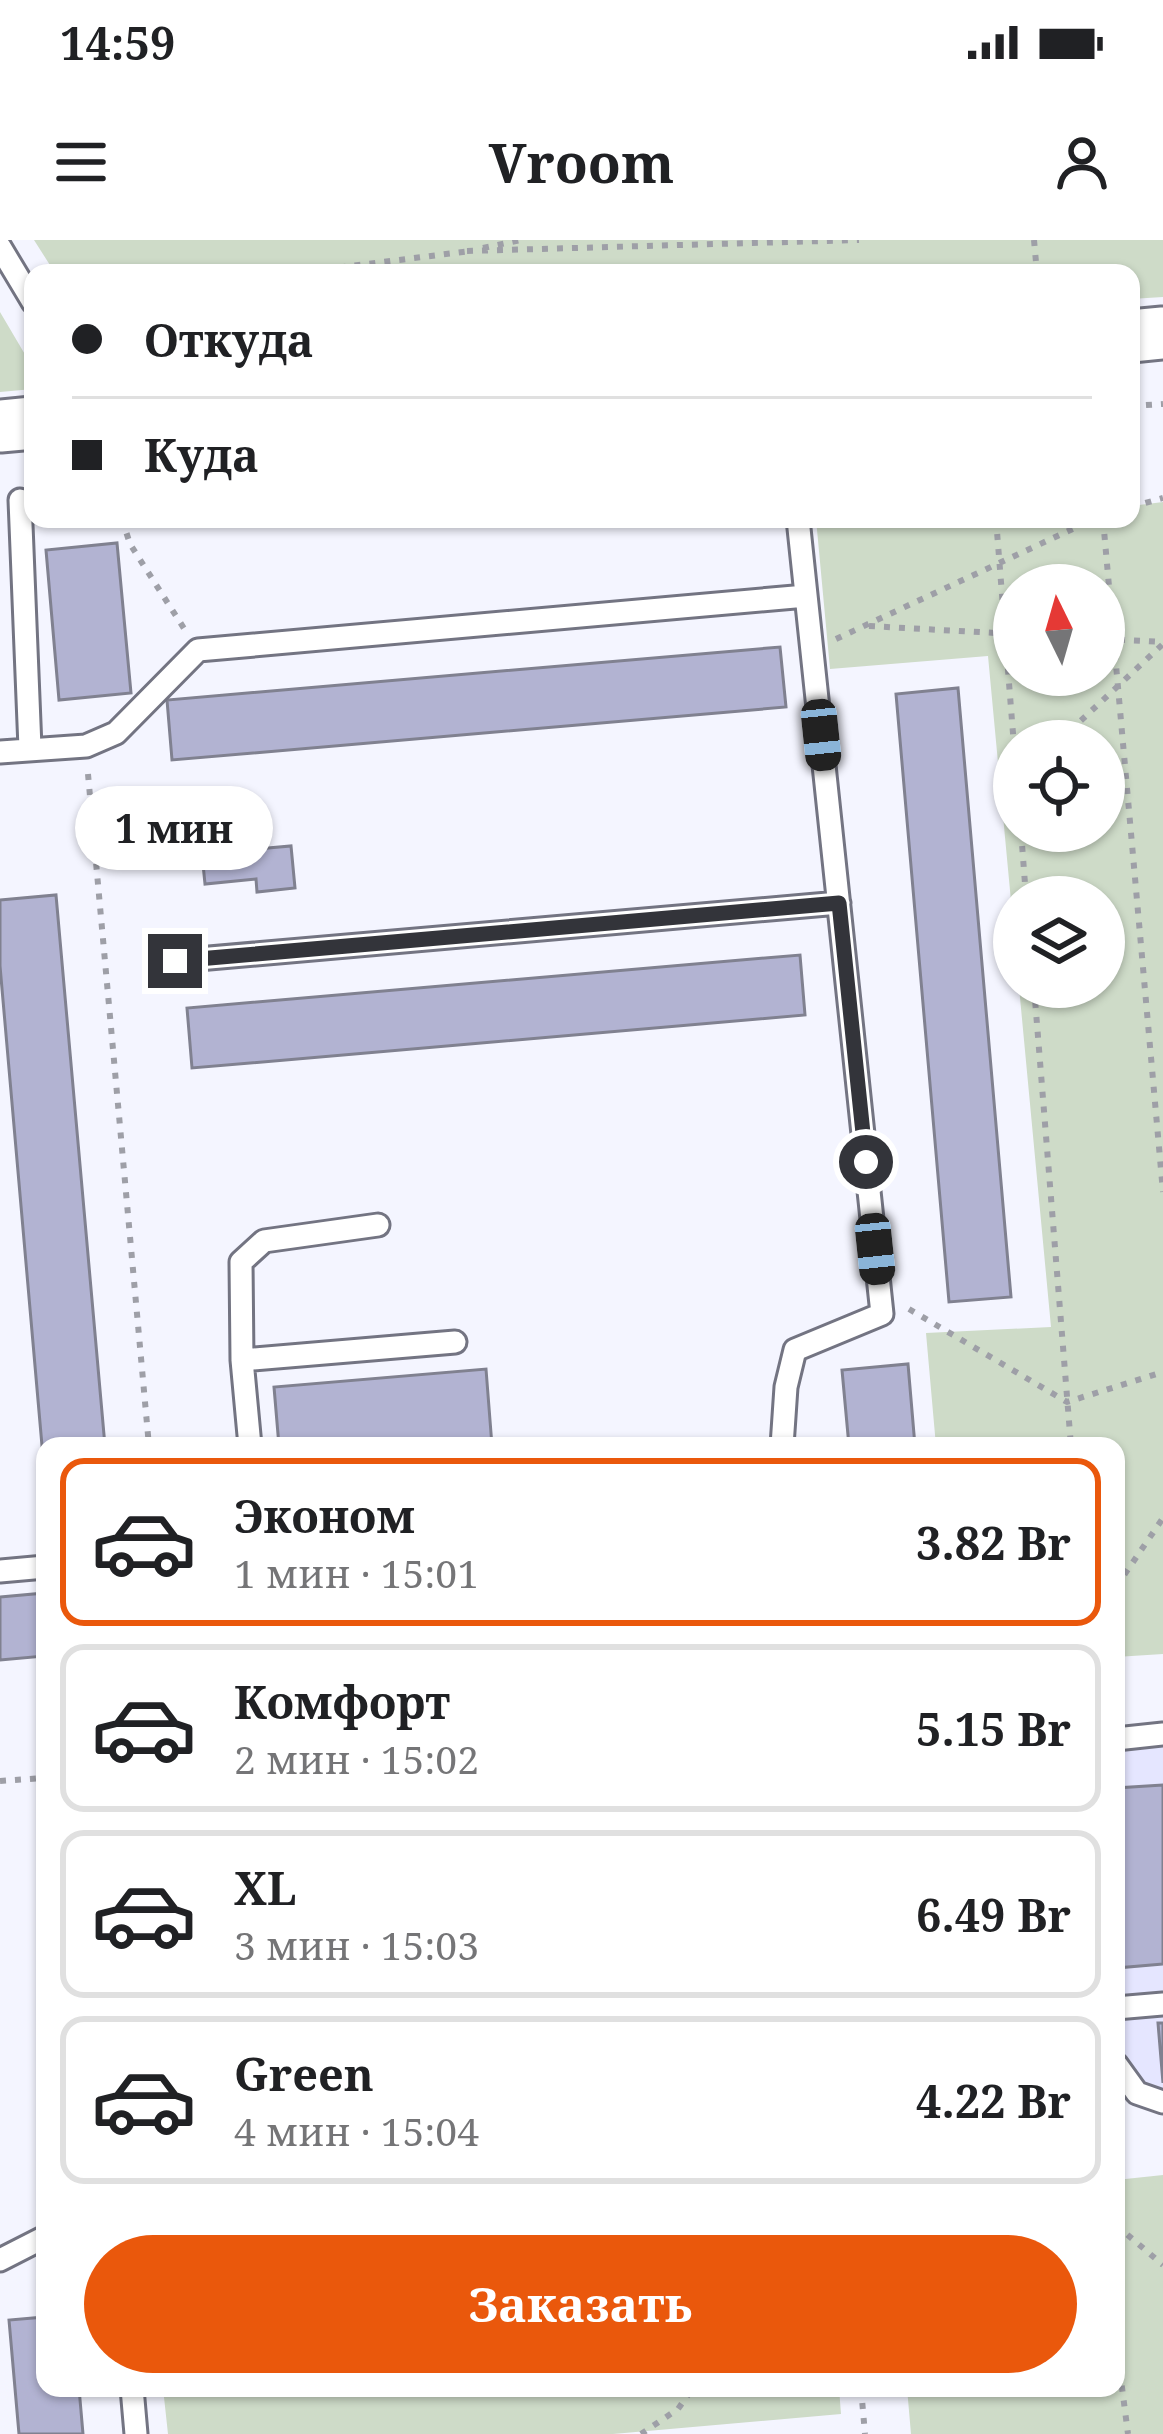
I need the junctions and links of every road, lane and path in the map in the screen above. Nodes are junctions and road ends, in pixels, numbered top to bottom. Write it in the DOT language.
graph roads {
  1 [pos="520,240"];
  2 [pos="859,240"];
  3 [pos="0,247"];
  4 [pos="467,251"];
  5 [pos="365,264"];
  6 [pos="24,287"];
  7 [pos="20,500"];
  8 [pos="125,528"];
  9 [pos="799,528"];
  10 [pos="997,528"];
  11 [pos="1075,528"];
  12 [pos="1103,528"];
  13 [pos="999,563"];
  14 [pos="1105,564"];
  15 [pos="806,596"];
  16 [pos="865,626"];
  17 [pos="993,633"];
  18 [pos="1125,640"];
  19 [pos="1163,643"];
  20 [pos="198,650"];
  21 [pos="812,651"];
  22 [pos="1125,678"];
  23 [pos="1106,696"];
  24 [pos="1119,696"];
  25 [pos="1081,720"];
  26 [pos="86,746"];
  27 [pos="29,748"];
  28 [pos="0,752"];
  29 [pos="839,903"];
  30 [pos="175,961"];
  31 [pos="1036,1008"];
  32 [pos="1163,1192"];
  33 [pos="378,1225"];
  34 [pos="880,1292"];
  35 [pos="454,1342"];
  36 [pos="242,1360"];
  37 [pos="1163,1372"];
  38 [pos="1067,1402"];
  39 [pos="148,1437"];
  40 [pos="249,1437"];
  41 [pos="783,1437"];
  42 [pos="1070,1437"];
  43 [pos="1163,1518"];
  44 [pos="36,1569"];
  45 [pos="0,1571"];
  46 [pos="1125,1574"];
  47 [pos="1163,1734"];
  48 [pos="1125,1738"];
  49 [pos="36,1778"];
  50 [pos="0,1780"];
  51 [pos="1163,2004"];
  52 [pos="1125,2007"];
  53 [pos="1125,2076"];
  54 [pos="1163,2102"];
  55 [pos="1125,2232"];
  56 [pos="36,2242"];
  57 [pos="0,2260"];
  58 [pos="1163,2266"];
  59 [pos="133,2397"];
  60 [pos="687,2397"];
  61 [pos="862,2397"];
  62 [pos="1123,2397"];
  63 [pos="136,2434"];
  64 [pos="641,2434"];
  65 [pos="865,2434"];
  66 [pos="1128,2434"];
  1 -- 4 [label="path"];
  2 -- 4 [label="path"];
  3 -- 6 [label="lane"];
  4 -- 5 [label="path"];
  7 -- 27 [label="lane"];
  8 -- 20 [label="path"];
  9 -- 15 [label="lane"];
  10 -- 13 [label="path"];
  11 -- 13 [label="path"];
  12 -- 14 [label="path"];
  13 -- 16 [label="path"];
  15 -- 20 [label="lane"];
  15 -- 21 [label="lane"];
  16 -- 17 [label="path"];
  16 -- 21 [label="path"];
  18 -- 19 [label="path"];
  19 -- 22 [label="path"];
  20 -- 26 [label="lane"];
  21 -- 29 [label="lane"];
  23 -- 25 [label="path"];
  24 -- 32 [label="path"];
  26 -- 27 [label="lane"];
  26 -- 39 [label="path"];
  27 -- 28 [label="lane"];
  29 -- 30 [label="lane"];
  29 -- 34 [label="lane"];
  31 -- 38 [label="path"];
  33 -- 36 [label="lane"];
  34 -- 38 [label="path"];
  34 -- 41 [label="lane"];
  35 -- 36 [label="lane"];
  36 -- 40 [label="lane"];
  37 -- 38 [label="path"];
  38 -- 42 [label="path"];
  43 -- 46 [label="path"];
  44 -- 45 [label="lane"];
  47 -- 48 [label="lane"];
  49 -- 50 [label="path"];
  51 -- 52 [label="lane"];
  53 -- 54 [label="lane"];
  55 -- 58 [label="path"];
  56 -- 57 [label="lane"];
  59 -- 63 [label="lane"];
  60 -- 64 [label="path"];
  61 -- 65 [label="path"];
  62 -- 66 [label="path"];
}
